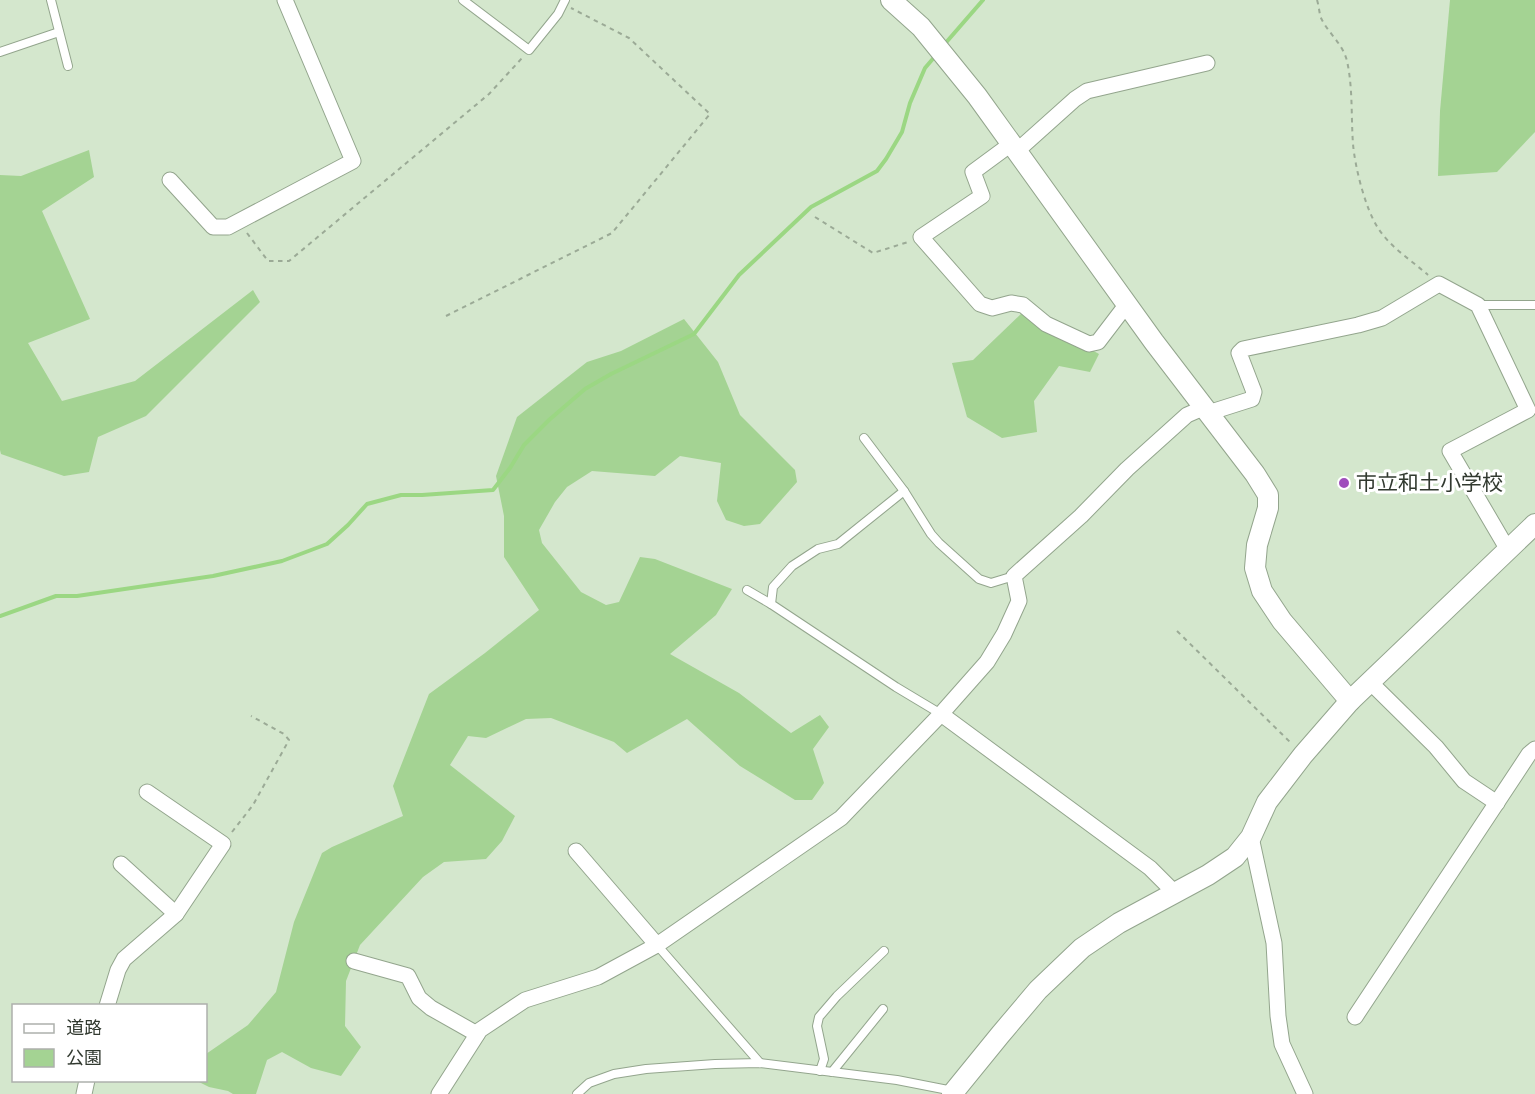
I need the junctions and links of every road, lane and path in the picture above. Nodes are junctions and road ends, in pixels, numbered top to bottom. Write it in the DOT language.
graph roads {
  1 [pos="51,0"];
  2 [pos="285,0"];
  3 [pos="463,0"];
  4 [pos="891,0"];
  5 [pos="1317,0"];
  6 [pos="564,2"];
  7 [pos="59,32"];
  8 [pos="530,50"];
  9 [pos="0,52"];
  10 [pos="1207,63"];
  11 [pos="68,66"];
  12 [pos="1014,147"];
  13 [pos="170,180"];
  14 [pos="815,217"];
  15 [pos="238,221"];
  16 [pos="921,237"];
  17 [pos="1439,284"];
  18 [pos="1127,304"];
  19 [pos="1478,304"];
  20 [pos="1535,305"];
  21 [pos="446,316"];
  22 [pos="1205,411"];
  23 [pos="864,438"];
  24 [pos="904,491"];
  25 [pos="1535,524"];
  26 [pos="1508,550"];
  27 [pos="1014,576"];
  28 [pos="747,590"];
  29 [pos="771,604"];
  30 [pos="1176,631"];
  31 [pos="1370,682"];
  32 [pos="1350,701"];
  33 [pos="940,714"];
  34 [pos="251,716"];
  35 [pos="1535,749"];
  36 [pos="1303,755"];
  37 [pos="147,792"];
  38 [pos="1497,803"];
  39 [pos="1251,837"];
  40 [pos="223,844"];
  41 [pos="576,850"];
  42 [pos="121,864"];
  43 [pos="1175,893"];
  44 [pos="176,914"];
  45 [pos="657,945"];
  46 [pos="884,951"];
  47 [pos="354,961"];
  48 [pos="107,1004"];
  49 [pos="883,1009"];
  50 [pos="1356,1017"];
  51 [pos="477,1034"];
  52 [pos="760,1063"];
  53 [pos="820,1071"];
  54 [pos="832,1072"];
  55 [pos="957,1093"];
  56 [pos="439,1094"];
  57 [pos="577,1094"];
  58 [pos="1305,1094"];
  1 -- 7 [label="lane"];
  2 -- 15 [label="street"];
  3 -- 8 [label="lane"];
  4 -- 12 [label="street"];
  5 -- 17 [label="path"];
  6 -- 8 [label="lane"];
  6 -- 21 [label="path"];
  7 -- 9 [label="lane"];
  7 -- 11 [label="lane"];
  8 -- 15 [label="path"];
  10 -- 12 [label="street"];
  12 -- 16 [label="street"];
  12 -- 18 [label="street"];
  13 -- 15 [label="street"];
  14 -- 16 [label="path"];
  16 -- 18 [label="street"];
  17 -- 19 [label="street"];
  17 -- 22 [label="street"];
  18 -- 22 [label="street"];
  19 -- 20 [label="lane"];
  19 -- 26 [label="street"];
  22 -- 27 [label="street"];
  22 -- 32 [label="street"];
  23 -- 24 [label="lane"];
  24 -- 27 [label="lane"];
  24 -- 29 [label="lane"];
  25 -- 26 [label="street"];
  26 -- 31 [label="street"];
  27 -- 33 [label="street"];
  28 -- 29 [label="lane"];
  29 -- 33 [label="lane"];
  30 -- 36 [label="path"];
  31 -- 32 [label="street"];
  31 -- 38 [label="street"];
  32 -- 36 [label="street"];
  33 -- 43 [label="street"];
  33 -- 45 [label="street"];
  34 -- 40 [label="path"];
  35 -- 38 [label="street"];
  36 -- 39 [label="street"];
  37 -- 40 [label="street"];
  38 -- 50 [label="street"];
  39 -- 43 [label="street"];
  39 -- 58 [label="street"];
  40 -- 44 [label="street"];
  41 -- 45 [label="street"];
  42 -- 44 [label="street"];
  43 -- 55 [label="street"];
  44 -- 48 [label="street"];
  45 -- 51 [label="street"];
  45 -- 52 [label="lane"];
  46 -- 53 [label="lane"];
  47 -- 51 [label="street"];
  49 -- 54 [label="lane"];
  51 -- 56 [label="street"];
  52 -- 53 [label="lane"];
  52 -- 57 [label="lane"];
  53 -- 54 [label="lane"];
  54 -- 55 [label="lane"];
}
